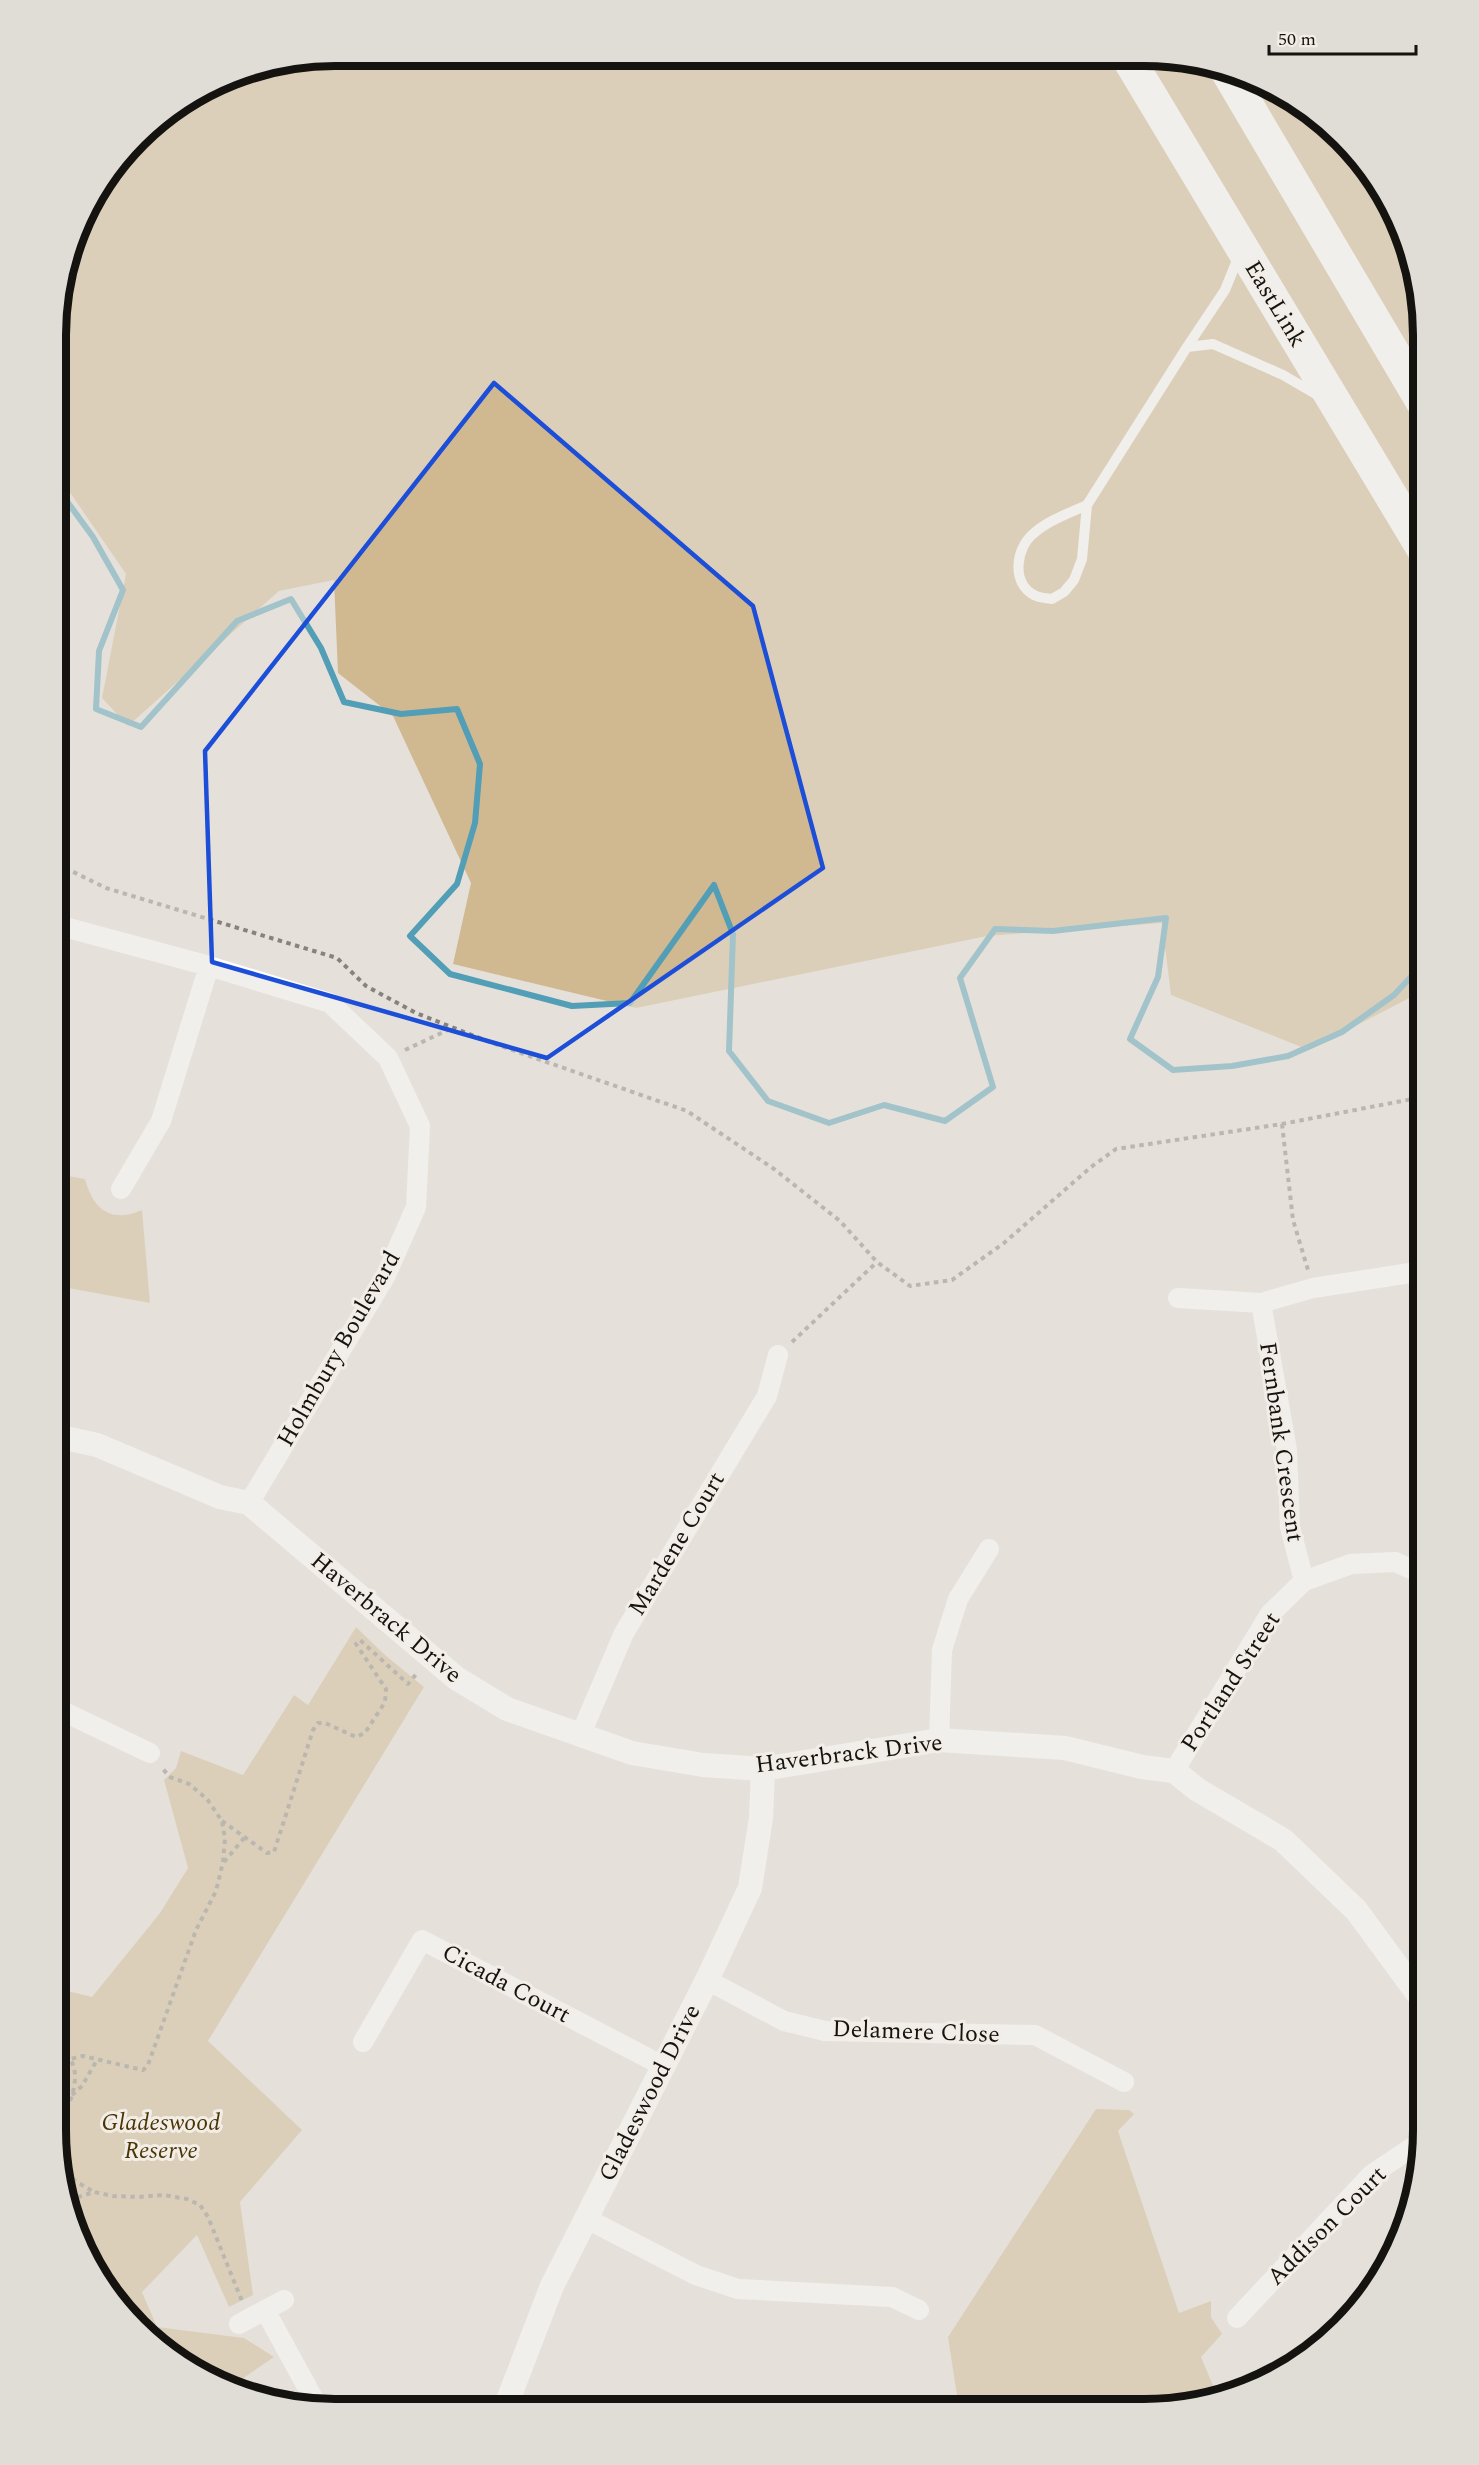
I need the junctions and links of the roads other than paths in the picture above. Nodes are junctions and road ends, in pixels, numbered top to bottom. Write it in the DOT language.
graph roads {
  1 [pos="1133,66"];
  2 [pos="1233,81"];
  3 [pos="1242,249"];
  4 [pos="1187,347"];
  5 [pos="1413,384"];
  6 [pos="1335,405"];
  7 [pos="1087,506"];
  8 [pos="1413,531"];
  9 [pos="66,927"];
  10 [pos="209,966"];
  11 [pos="121,1189"];
  12 [pos="1413,1273"];
  13 [pos="1178,1298"];
  14 [pos="1261,1303"];
  15 [pos="778,1355"];
  16 [pos="66,1438"];
  17 [pos="249,1503"];
  18 [pos="989,1549"];
  19 [pos="1413,1570"];
  20 [pos="1304,1581"];
  21 [pos="66,1713"];
  22 [pos="580,1736"];
  23 [pos="939,1740"];
  24 [pos="150,1753"];
  25 [pos="763,1769"];
  26 [pos="1174,1771"];
  27 [pos="707,1980"];
  28 [pos="1413,1987"];
  29 [pos="363,2042"];
  30 [pos="663,2066"];
  31 [pos="1124,2082"];
  32 [pos="1412,2147"];
  33 [pos="587,2220"];
  34 [pos="284,2300"];
  35 [pos="919,2310"];
  36 [pos="1237,2318"];
  37 [pos="311,2398"];
  38 [pos="508,2399"];
  1 -- 3 [label="highway, EastLink"];
  2 -- 5 [label="highway"];
  3 -- 4 [label="lane"];
  3 -- 6 [label="highway, EastLink"];
  4 -- 6 [label="lane"];
  4 -- 7 [label="lane"];
  6 -- 8 [label="highway, EastLink"];
  7 -- 7 [label="lane"];
  9 -- 10 [label="street, Holmbury Boulevard"];
  10 -- 11 [label="street"];
  10 -- 17 [label="street, Holmbury Boulevard"];
  12 -- 14 [label="street"];
  13 -- 14 [label="street"];
  14 -- 20 [label="street, Fernbank Crescent"];
  15 -- 22 [label="street, Mardene Court"];
  16 -- 17 [label="street, Haverbrack Drive"];
  17 -- 22 [label="street, Haverbrack Drive"];
  18 -- 23 [label="street"];
  19 -- 20 [label="street, Portland Street"];
  20 -- 26 [label="street, Portland Street"];
  21 -- 24 [label="street"];
  22 -- 25 [label="street, Haverbrack Drive"];
  23 -- 25 [label="street, Haverbrack Drive"];
  23 -- 26 [label="street, Haverbrack Drive"];
  25 -- 27 [label="street, Gladeswood Drive"];
  26 -- 28 [label="street"];
  27 -- 30 [label="street, Gladeswood Drive"];
  27 -- 31 [label="street, Delamere Close"];
  29 -- 30 [label="street, Cicada Court"];
  30 -- 33 [label="street, Gladeswood Drive"];
  32 -- 36 [label="street, Addison Court"];
  33 -- 35 [label="street"];
  33 -- 38 [label="street, Gladeswood Drive"];
  34 -- 37 [label="street"];
}
